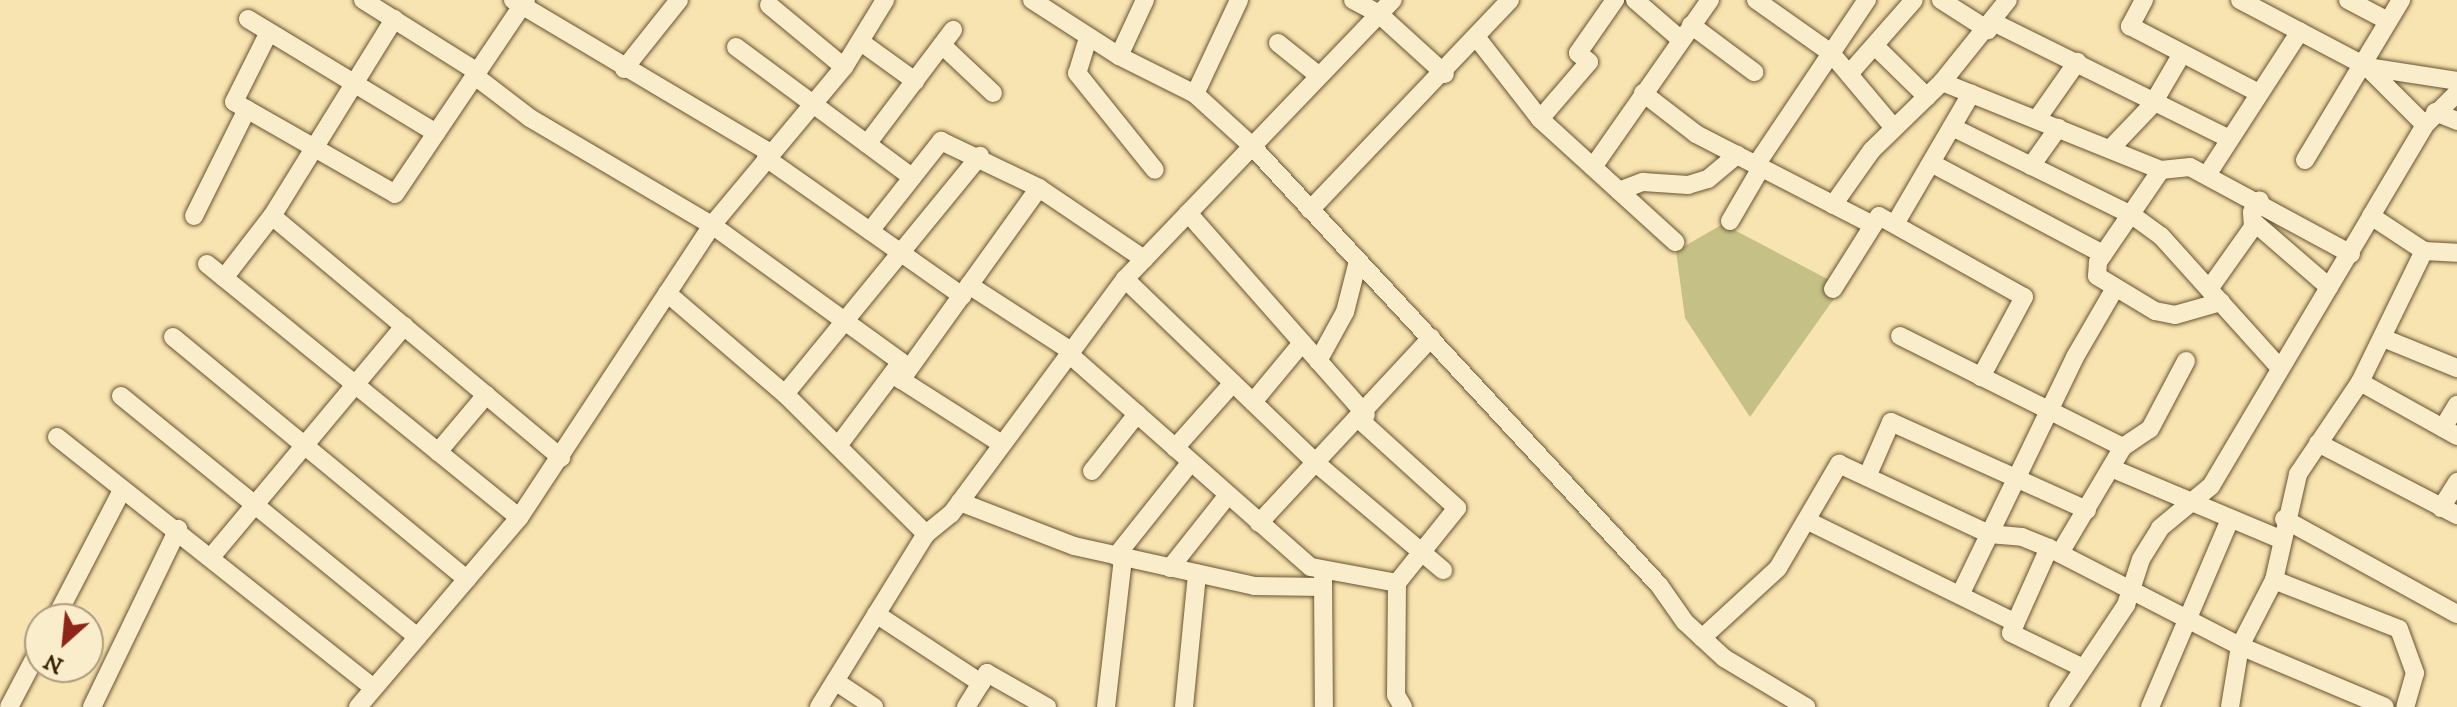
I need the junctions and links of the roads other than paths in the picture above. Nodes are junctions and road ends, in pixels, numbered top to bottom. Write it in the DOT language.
graph roads {
  1 [pos="363,0"];
  2 [pos="679,0"];
  3 [pos="885,0"];
  4 [pos="1032,0"];
  5 [pos="1145,0"];
  6 [pos="1239,0"];
  7 [pos="1353,0"];
  8 [pos="1393,0"];
  9 [pos="1510,0"];
  10 [pos="1615,0"];
  11 [pos="1635,0"];
  12 [pos="1710,0"];
  13 [pos="1756,0"];
  14 [pos="1867,0"];
  15 [pos="1914,0"];
  16 [pos="1941,0"];
  17 [pos="2008,0"];
  18 [pos="2144,0"];
  19 [pos="2240,0"];
  20 [pos="2348,0"];
  21 [pos="2401,0"];
  22 [pos="520,2"];
  23 [pos="769,5"];
  24 [pos="1379,14"];
  25 [pos="248,19"];
  26 [pos="394,19"];
  27 [pos="2386,20"];
  28 [pos="1992,26"];
  29 [pos="2300,31"];
  30 [pos="269,32"];
  31 [pos="1686,32"];
  32 [pos="1088,38"];
  33 [pos="1477,38"];
  34 [pos="861,42"];
  35 [pos="1278,43"];
  36 [pos="1875,46"];
  37 [pos="736,47"];
  38 [pos="1831,53"];
  39 [pos="1119,56"];
  40 [pos="2180,57"];
  41 [pos="2077,62"];
  42 [pos="844,67"];
  43 [pos="2367,67"];
  44 [pos="624,69"];
  45 [pos="1754,72"];
  46 [pos="476,74"];
  47 [pos="1445,74"];
  48 [pos="1849,74"];
  49 [pos="1318,75"];
  50 [pos="915,81"];
  51 [pos="2457,81"];
  52 [pos="1942,82"];
  53 [pos="354,84"];
  54 [pos="2257,92"];
  55 [pos="993,93"];
  56 [pos="1643,93"];
  57 [pos="2457,93"];
  58 [pos="1195,94"];
  59 [pos="1971,94"];
  60 [pos="1927,97"];
  61 [pos="812,103"];
  62 [pos="2152,105"];
  63 [pos="247,109"];
  64 [pos="2430,118"];
  65 [pos="1540,119"];
  66 [pos="2037,119"];
  67 [pos="2457,121"];
  68 [pos="1952,127"];
  69 [pos="1894,128"];
  70 [pos="2058,128"];
  71 [pos="436,133"];
  72 [pos="2228,138"];
  73 [pos="867,144"];
  74 [pos="1250,144"];
  75 [pos="314,148"];
  76 [pos="2110,149"];
  77 [pos="1737,155"];
  78 [pos="768,156"];
  79 [pos="980,156"];
  80 [pos="2305,160"];
  81 [pos="1931,163"];
  82 [pos="1758,166"];
  83 [pos="2031,166"];
  84 [pos="1593,167"];
  85 [pos="1155,170"];
  86 [pos="2161,170"];
  87 [pos="1716,172"];
  88 [pos="2207,175"];
  89 [pos="912,177"];
  90 [pos="1039,188"];
  91 [pos="1619,191"];
  92 [pos="1747,192"];
  93 [pos="2260,200"];
  94 [pos="1833,205"];
  95 [pos="1310,210"];
  96 [pos="1188,213"];
  97 [pos="2132,215"];
  98 [pos="194,216"];
  99 [pos="272,216"];
  100 [pos="2371,216"];
  101 [pos="1730,221"];
  102 [pos="2255,223"];
  103 [pos="1895,224"];
  104 [pos="712,225"];
  105 [pos="1873,225"];
  106 [pos="870,231"];
  107 [pos="1675,242"];
  108 [pos="2424,251"];
  109 [pos="900,252"];
  110 [pos="2457,253"];
  111 [pos="2103,254"];
  112 [pos="2351,254"];
  113 [pos="1144,259"];
  114 [pos="1358,261"];
  115 [pos="207,264"];
  116 [pos="224,278"];
  117 [pos="1125,279"];
  118 [pos="2329,287"];
  119 [pos="1833,289"];
  120 [pos="2114,290"];
  121 [pos="965,291"];
  122 [pos="667,293"];
  123 [pos="2215,296"];
  124 [pos="845,319"];
  125 [pos="404,326"];
  126 [pos="1900,336"];
  127 [pos="173,337"];
  128 [pos="1431,338"];
  129 [pos="2383,338"];
  130 [pos="1302,343"];
  131 [pos="1070,352"];
  132 [pos="1318,361"];
  133 [pos="2186,361"];
  134 [pos="2456,365"];
  135 [pos="2278,366"];
  136 [pos="897,377"];
  137 [pos="1981,377"];
  138 [pos="2360,382"];
  139 [pos="1233,383"];
  140 [pos="355,385"];
  141 [pos="785,394"];
  142 [pos="486,395"];
  143 [pos="121,396"];
  144 [pos="1253,402"];
  145 [pos="2457,405"];
  146 [pos="2049,410"];
  147 [pos="1137,414"];
  148 [pos="1363,418"];
  149 [pos="2450,432"];
  150 [pos="57,437"];
  151 [pos="2318,443"];
  152 [pos="1002,444"];
  153 [pos="304,445"];
  154 [pos="838,446"];
  155 [pos="2123,447"];
  156 [pos="1175,448"];
  157 [pos="438,452"];
  158 [pos="561,458"];
  159 [pos="1191,462"];
  160 [pos="1317,464"];
  161 [pos="2111,468"];
  162 [pos="1092,471"];
  163 [pos="1867,477"];
  164 [pos="2015,481"];
  165 [pos="2457,482"];
  166 [pos="121,492"];
  167 [pos="1228,495"];
  168 [pos="960,502"];
  169 [pos="2189,503"];
  170 [pos="255,504"];
  171 [pos="2087,510"];
  172 [pos="2449,512"];
  173 [pos="519,518"];
  174 [pos="2284,519"];
  175 [pos="1810,522"];
  176 [pos="2229,522"];
  177 [pos="1259,523"];
  178 [pos="178,529"];
  179 [pos="926,534"];
  180 [pos="1989,534"];
  181 [pos="2280,539"];
  182 [pos="2055,551"];
  183 [pos="1422,552"];
  184 [pos="212,556"];
  185 [pos="1119,557"];
  186 [pos="1170,568"];
  187 [pos="1443,570"];
  188 [pos="1197,574"];
  189 [pos="467,579"];
  190 [pos="1322,580"];
  191 [pos="2274,580"];
  192 [pos="1397,583"];
  193 [pos="2128,591"];
  194 [pos="1960,595"];
  195 [pos="63,603"];
  196 [pos="876,614"];
  197 [pos="2457,614"];
  198 [pos="2184,619"];
  199 [pos="2016,623"];
  200 [pos="418,637"];
  201 [pos="1702,638"];
  202 [pos="2240,646"];
  203 [pos="2083,668"];
  204 [pos="24,678"];
  205 [pos="835,681"];
  206 [pos="981,683"];
  207 [pos="374,688"];
  208 [pos="9,707"];
  209 [pos="92,707"];
  210 [pos="358,707"];
  211 [pos="819,707"];
  212 [pos="874,707"];
  213 [pos="966,707"];
  214 [pos="1047,707"];
  215 [pos="1106,707"];
  216 [pos="1184,707"];
  217 [pos="1324,707"];
  218 [pos="1403,707"];
  219 [pos="1806,707"];
  220 [pos="2058,707"];
  221 [pos="2150,707"];
  222 [pos="2231,707"];
  223 [pos="2385,707"];
  224 [pos="2405,707"];
  1 -- 26 [label="street"];
  2 -- 44 [label="street"];
  3 -- 34 [label="street"];
  4 -- 32 [label="street"];
  5 -- 39 [label="street"];
  6 -- 58 [label="street"];
  7 -- 24 [label="street"];
  8 -- 24 [label="street"];
  9 -- 33 [label="street"];
  10 -- 65 [label="street"];
  11 -- 31 [label="street"];
  12 -- 31 [label="street"];
  13 -- 38 [label="street"];
  14 -- 38 [label="street"];
  15 -- 36 [label="street"];
  16 -- 28 [label="street"];
  17 -- 28 [label="street"];
  18 -- 40 [label="street"];
  19 -- 29 [label="street"];
  20 -- 27 [label="street"];
  21 -- 27 [label="street"];
  22 -- 44 [label="street"];
  22 -- 46 [label="street"];
  23 -- 42 [label="street"];
  24 -- 47 [label="street"];
  24 -- 49 [label="street"];
  25 -- 30 [label="street"];
  26 -- 46 [label="street"];
  26 -- 53 [label="street"];
  27 -- 43 [label="street"];
  28 -- 41 [label="street"];
  28 -- 52 [label="street"];
  29 -- 43 [label="street"];
  29 -- 54 [label="street"];
  30 -- 53 [label="street"];
  30 -- 63 [label="street"];
  31 -- 45 [label="street"];
  31 -- 56 [label="street"];
  32 -- 39 [label="street"];
  32 -- 85 [label="street"];
  33 -- 47 [label="street"];
  33 -- 65 [label="street"];
  34 -- 42 [label="street"];
  34 -- 50 [label="street"];
  35 -- 49 [label="street"];
  36 -- 48 [label="street"];
  36 -- 60 [label="street"];
  37 -- 61 [label="street"];
  38 -- 48 [label="street"];
  38 -- 82 [label="street"];
  39 -- 58 [label="street"];
  40 -- 54 [label="street"];
  40 -- 62 [label="street"];
  41 -- 62 [label="street"];
  41 -- 66 [label="street"];
  42 -- 61 [label="street"];
  43 -- 51 [label="street"];
  43 -- 64 [label="street"];
  43 -- 80 [label="street"];
  44 -- 78 [label="street"];
  46 -- 71 [label="street"];
  46 -- 104 [label="street"];
  47 -- 95 [label="street"];
  48 -- 69 [label="street"];
  49 -- 74 [label="street"];
  50 -- 55 [label="street"];
  50 -- 73 [label="street"];
  52 -- 59 [label="street"];
  52 -- 60 [label="street"];
  53 -- 71 [label="street"];
  53 -- 75 [label="street"];
  54 -- 72 [label="street"];
  56 -- 77 [label="street"];
  56 -- 84 [label="street"];
  57 -- 64 [label="street"];
  58 -- 74 [label="street"];
  59 -- 66 [label="street"];
  59 -- 68 [label="street"];
  60 -- 69 [label="street"];
  61 -- 73 [label="street"];
  61 -- 78 [label="street"];
  62 -- 72 [label="street"];
  62 -- 76 [label="street"];
  63 -- 75 [label="street"];
  63 -- 98 [label="street"];
  64 -- 67 [label="street"];
  64 -- 100 [label="street"];
  65 -- 84 [label="street"];
  66 -- 70 [label="street"];
  68 -- 81 [label="street"];
  68 -- 83 [label="street"];
  69 -- 94 [label="street"];
  70 -- 76 [label="street"];
  70 -- 83 [label="street"];
  71 -- 75 [label="street"];
  72 -- 88 [label="street"];
  73 -- 89 [label="street"];
  74 -- 95 [label="street"];
  74 -- 96 [label="street"];
  75 -- 99 [label="street"];
  76 -- 86 [label="street"];
  77 -- 82 [label="street"];
  77 -- 87 [label="street"];
  78 -- 104 [label="street"];
  78 -- 106 [label="street"];
  79 -- 89 [label="street"];
  79 -- 90 [label="street"];
  79 -- 109 [label="street"];
  81 -- 103 [label="street"];
  81 -- 111 [label="street"];
  82 -- 92 [label="street"];
  82 -- 94 [label="street"];
  83 -- 97 [label="street"];
  84 -- 91 [label="street"];
  86 -- 88 [label="street"];
  86 -- 97 [label="street"];
  87 -- 91 [label="street"];
  87 -- 92 [label="street"];
  88 -- 93 [label="street"];
  89 -- 106 [label="street"];
  90 -- 113 [label="street"];
  90 -- 121 [label="street"];
  91 -- 107 [label="street"];
  92 -- 101 [label="street"];
  93 -- 102 [label="street"];
  93 -- 112 [label="street"];
  94 -- 105 [label="street"];
  95 -- 114 [label="street"];
  96 -- 113 [label="street"];
  96 -- 130 [label="street"];
  97 -- 111 [label="street"];
  97 -- 123 [label="street"];
  99 -- 116 [label="street"];
  99 -- 125 [label="street"];
  100 -- 108 [label="street"];
  100 -- 112 [label="street"];
  102 -- 118 [label="street"];
  102 -- 123 [label="street"];
  103 -- 105 [label="street"];
  103 -- 137 [label="street"];
  104 -- 122 [label="street"];
  104 -- 124 [label="street"];
  105 -- 119 [label="street"];
  106 -- 109 [label="street"];
  108 -- 110 [label="street"];
  108 -- 129 [label="street"];
  109 -- 121 [label="street"];
  109 -- 124 [label="street"];
  111 -- 120 [label="street"];
  112 -- 118 [label="street"];
  113 -- 117 [label="street"];
  114 -- 128 [label="street"];
  114 -- 132 [label="street"];
  115 -- 116 [label="street"];
  116 -- 140 [label="street"];
  117 -- 131 [label="street"];
  117 -- 139 [label="street"];
  118 -- 135 [label="street"];
  120 -- 123 [label="street"];
  120 -- 146 [label="street"];
  121 -- 131 [label="street"];
  121 -- 136 [label="street"];
  122 -- 141 [label="street"];
  122 -- 158 [label="street"];
  123 -- 135 [label="street"];
  124 -- 136 [label="street"];
  124 -- 141 [label="street"];
  125 -- 140 [label="street"];
  125 -- 142 [label="street"];
  126 -- 137 [label="street"];
  127 -- 153 [label="street"];
  128 -- 148 [label="street"];
  128 -- 201 [label="street"];
  129 -- 134 [label="street"];
  129 -- 138 [label="street"];
  130 -- 132 [label="street"];
  130 -- 144 [label="street"];
  131 -- 147 [label="street"];
  131 -- 152 [label="street"];
  132 -- 148 [label="street"];
  133 -- 155 [label="street"];
  135 -- 169 [label="street"];
  136 -- 152 [label="street"];
  136 -- 154 [label="street"];
  137 -- 146 [label="street"];
  138 -- 149 [label="street"];
  138 -- 151 [label="street"];
  139 -- 144 [label="street"];
  139 -- 156 [label="street"];
  140 -- 153 [label="street"];
  140 -- 157 [label="street"];
  141 -- 154 [label="street"];
  142 -- 157 [label="street"];
  142 -- 158 [label="street"];
  143 -- 170 [label="street"];
  144 -- 160 [label="street"];
  145 -- 149 [label="street"];
  146 -- 155 [label="street"];
  146 -- 164 [label="street"];
  147 -- 156 [label="street"];
  147 -- 162 [label="street"];
  148 -- 160 [label="street"];
  148 -- 183 [label="street"];
  150 -- 166 [label="street"];
  151 -- 172 [label="street"];
  151 -- 174 [label="street"];
  152 -- 168 [label="street"];
  153 -- 170 [label="street"];
  153 -- 189 [label="street"];
  154 -- 179 [label="street"];
  155 -- 161 [label="street"];
  156 -- 159 [label="street"];
  157 -- 173 [label="street"];
  158 -- 173 [label="street"];
  159 -- 167 [label="street"];
  159 -- 185 [label="street"];
  160 -- 177 [label="street"];
  160 -- 183 [label="street"];
  161 -- 169 [label="street"];
  161 -- 171 [label="street"];
  163 -- 164 [label="street"];
  163 -- 175 [label="street"];
  163 -- 180 [label="street"];
  164 -- 171 [label="street"];
  164 -- 180 [label="street"];
  165 -- 172 [label="street"];
  166 -- 178 [label="street"];
  166 -- 195 [label="street"];
  167 -- 177 [label="street"];
  167 -- 186 [label="street"];
  168 -- 179 [label="street"];
  168 -- 185 [label="street"];
  169 -- 176 [label="street"];
  169 -- 193 [label="street"];
  170 -- 184 [label="street"];
  170 -- 200 [label="street"];
  171 -- 182 [label="street"];
  173 -- 189 [label="street"];
  174 -- 181 [label="street"];
  174 -- 197 [label="street"];
  175 -- 194 [label="street"];
  175 -- 201 [label="street"];
  176 -- 181 [label="street"];
  176 -- 198 [label="street"];
  177 -- 190 [label="street"];
  178 -- 184 [label="street"];
  178 -- 209 [label="street"];
  179 -- 196 [label="street"];
  180 -- 182 [label="street"];
  180 -- 194 [label="street"];
  181 -- 191 [label="street"];
  182 -- 193 [label="street"];
  182 -- 199 [label="street"];
  183 -- 187 [label="street"];
  183 -- 192 [label="street"];
  184 -- 207 [label="street"];
  185 -- 186 [label="street"];
  185 -- 215 [label="street"];
  186 -- 188 [label="street"];
  188 -- 190 [label="street"];
  188 -- 216 [label="street"];
  189 -- 200 [label="street"];
  190 -- 192 [label="street"];
  190 -- 217 [label="street"];
  191 -- 202 [label="street"];
  191 -- 224 [label="street"];
  192 -- 218 [label="street"];
  193 -- 198 [label="street"];
  193 -- 203 [label="street"];
  194 -- 199 [label="street"];
  196 -- 205 [label="street"];
  196 -- 206 [label="street"];
  198 -- 202 [label="street"];
  198 -- 221 [label="street"];
  199 -- 203 [label="street"];
  200 -- 207 [label="street"];
  201 -- 219 [label="street"];
  202 -- 222 [label="street"];
  202 -- 223 [label="street"];
  203 -- 220 [label="street"];
  204 -- 208 [label="street"];
  205 -- 211 [label="street"];
  205 -- 212 [label="street"];
  206 -- 213 [label="street"];
  206 -- 214 [label="street"];
  207 -- 210 [label="street"];
}
